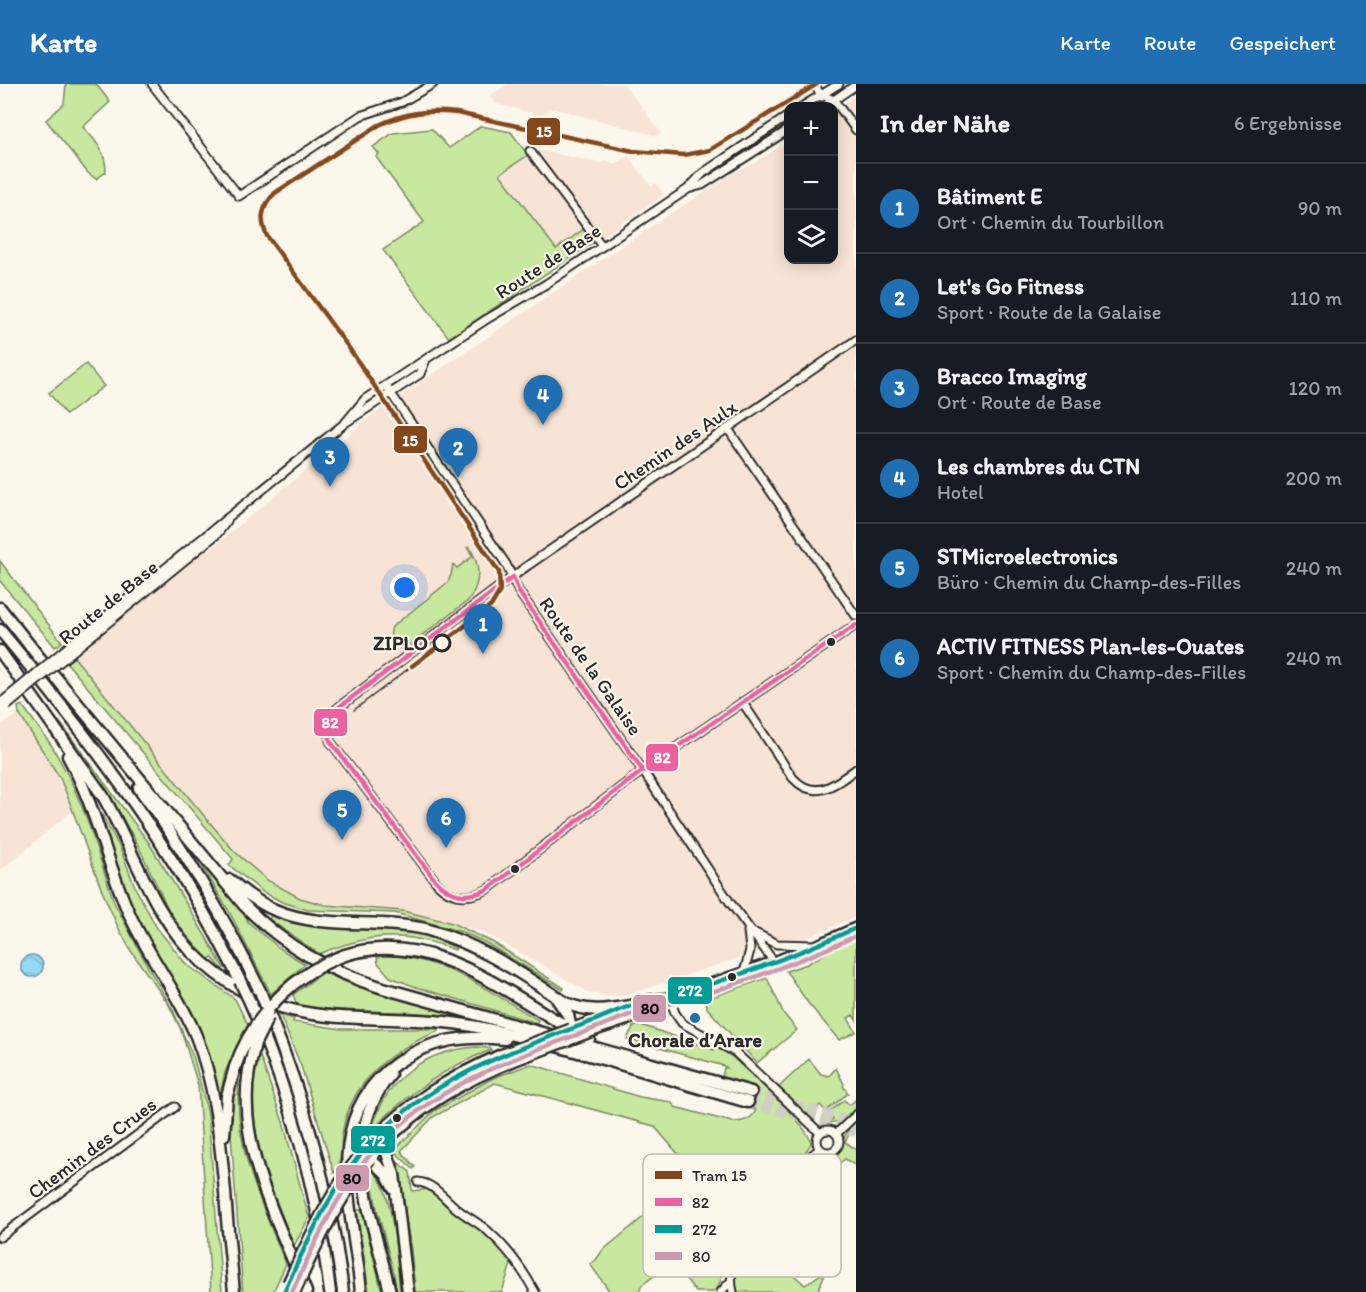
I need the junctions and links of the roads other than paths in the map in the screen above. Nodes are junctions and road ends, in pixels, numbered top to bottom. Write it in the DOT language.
graph roads {
  1 [pos="152,84"];
  2 [pos="433,84"];
  3 [pos="814,84"];
  4 [pos="856,85"];
  5 [pos="836,86"];
  6 [pos="822,95"];
  7 [pos="834,100"];
  8 [pos="810,102"];
  9 [pos="824,102"];
  10 [pos="831,102"];
  11 [pos="784,119"];
  12 [pos="856,130"];
  13 [pos="784,133"];
  14 [pos="530,151"];
  15 [pos="688,189"];
  16 [pos="602,246"];
  17 [pos="856,340"];
  18 [pos="425,361"];
  19 [pos="386,386"];
  20 [pos="391,394"];
  21 [pos="345,423"];
  22 [pos="728,429"];
  23 [pos="513,577"];
  24 [pos="0,608"];
  25 [pos="856,616"];
  26 [pos="856,625"];
  27 [pos="0,630"];
  28 [pos="0,651"];
  29 [pos="43,662"];
  30 [pos="743,703"];
  31 [pos="2,705"];
  32 [pos="48,719"];
  33 [pos="856,769"];
  34 [pos="643,771"];
  35 [pos="202,854"];
  36 [pos="748,928"];
  37 [pos="856,928"];
  38 [pos="818,945"];
  39 [pos="774,962"];
  40 [pos="744,973"];
  41 [pos="545,989"];
  42 [pos="283,994"];
  43 [pos="670,998"];
  44 [pos="636,1005"];
  45 [pos="571,1029"];
  46 [pos="567,1041"];
  47 [pos="538,1042"];
  48 [pos="617,1053"];
  49 [pos="410,1054"];
  50 [pos="175,1107"];
  51 [pos="856,1115"];
  52 [pos="820,1133"];
  53 [pos="836,1134"];
  54 [pos="379,1142"];
  55 [pos="820,1149"];
  56 [pos="813,1154"];
  57 [pos="358,1158"];
  58 [pos="372,1158"];
  59 [pos="222,1163"];
  60 [pos="418,1182"];
  61 [pos="397,1196"];
  62 [pos="0,1237"];
  63 [pos="731,1277"];
  64 [pos="731,1281"];
  65 [pos="286,1288"];
  66 [pos="234,1292"];
  67 [pos="295,1292"];
  68 [pos="306,1292"];
  69 [pos="330,1292"];
  70 [pos="343,1292"];
  71 [pos="362,1292"];
  72 [pos="390,1292"];
  73 [pos="408,1292"];
  74 [pos="534,1292"];
  75 [pos="721,1292"];
  76 [pos="733,1292"];
  1 -- 2 [label="street"];
  3 -- 6 [label="street"];
  4 -- 7 [label="street"];
  5 -- 6 [label="street"];
  5 -- 7 [label="street"];
  6 -- 7 [label="street"];
  6 -- 8 [label="street"];
  6 -- 9 [label="street"];
  7 -- 10 [label="street"];
  7 -- 12 [label="street"];
  11 -- 15 [label="street, Route de Base"];
  13 -- 15 [label="street, Route de Base"];
  14 -- 16 [label="street"];
  15 -- 16 [label="street, Route de Base"];
  16 -- 18 [label="street, Route de Base"];
  17 -- 22 [label="street, Chemin des Aulx"];
  18 -- 19 [label="street, Route de Base"];
  18 -- 20 [label="street, Route de Base"];
  19 -- 20 [label="street, Route de la Galaise"];
  19 -- 21 [label="street, Route de Base"];
  20 -- 21 [label="street, Route de Base"];
  20 -- 23 [label="street, Route de la Galaise"];
  21 -- 31 [label="street, Route de Base, bridge"];
  22 -- 23 [label="street, Chemin des Aulx"];
  22 -- 25 [label="street"];
  23 -- 34 [label="street, Route de la Galaise"];
  23 -- 34 [label="street, Chemin des Aulx"];
  24 -- 29 [label="highway"];
  26 -- 30 [label="street"];
  27 -- 69 [label="highway, bridge"];
  28 -- 32 [label="highway"];
  29 -- 35 [label="highway"];
  29 -- 70 [label="highway, bridge"];
  30 -- 33 [label="street"];
  30 -- 34 [label="street"];
  32 -- 47 [label="highway"];
  32 -- 59 [label="highway"];
  34 -- 36 [label="street, Route de la Galaise"];
  35 -- 41 [label="highway"];
  35 -- 48 [label="highway"];
  36 -- 38 [label="street"];
  36 -- 39 [label="street, Route de la Galaise"];
  36 -- 40 [label="street"];
  37 -- 38 [label="main road"];
  38 -- 39 [label="main road"];
  39 -- 40 [label="main road"];
  40 -- 43 [label="main road"];
  41 -- 44 [label="highway"];
  41 -- 45 [label="highway"];
  42 -- 48 [label="highway, bridge"];
  42 -- 59 [label="highway, bridge"];
  42 -- 68 [label="highway, bridge"];
  43 -- 44 [label="main road"];
  43 -- 46 [label="main road, bridge"];
  43 -- 52 [label="street"];
  44 -- 45 [label="main road"];
  45 -- 46 [label="highway, bridge"];
  45 -- 54 [label="main road, bridge"];
  46 -- 54 [label="main road, bridge"];
  47 -- 48 [label="highway"];
  47 -- 49 [label="highway"];
  49 -- 71 [label="highway"];
  49 -- 72 [label="highway"];
  50 -- 62 [label="street, Chemin des Crues"];
  51 -- 53 [label="street"];
  52 -- 53 [label="street"];
  52 -- 55 [label="street"];
  53 -- 55 [label="street"];
  54 -- 57 [label="main road, bridge"];
  54 -- 58 [label="main road"];
  54 -- 61 [label="highway"];
  55 -- 56 [label="street"];
  57 -- 58 [label="highway, bridge"];
  57 -- 65 [label="main road, bridge"];
  58 -- 61 [label="highway"];
  58 -- 67 [label="main road, bridge"];
  59 -- 66 [label="highway"];
  60 -- 74 [label="street"];
  61 -- 73 [label="highway"];
  63 -- 64 [label="street"];
  64 -- 75 [label="street"];
  64 -- 76 [label="street"];
}
